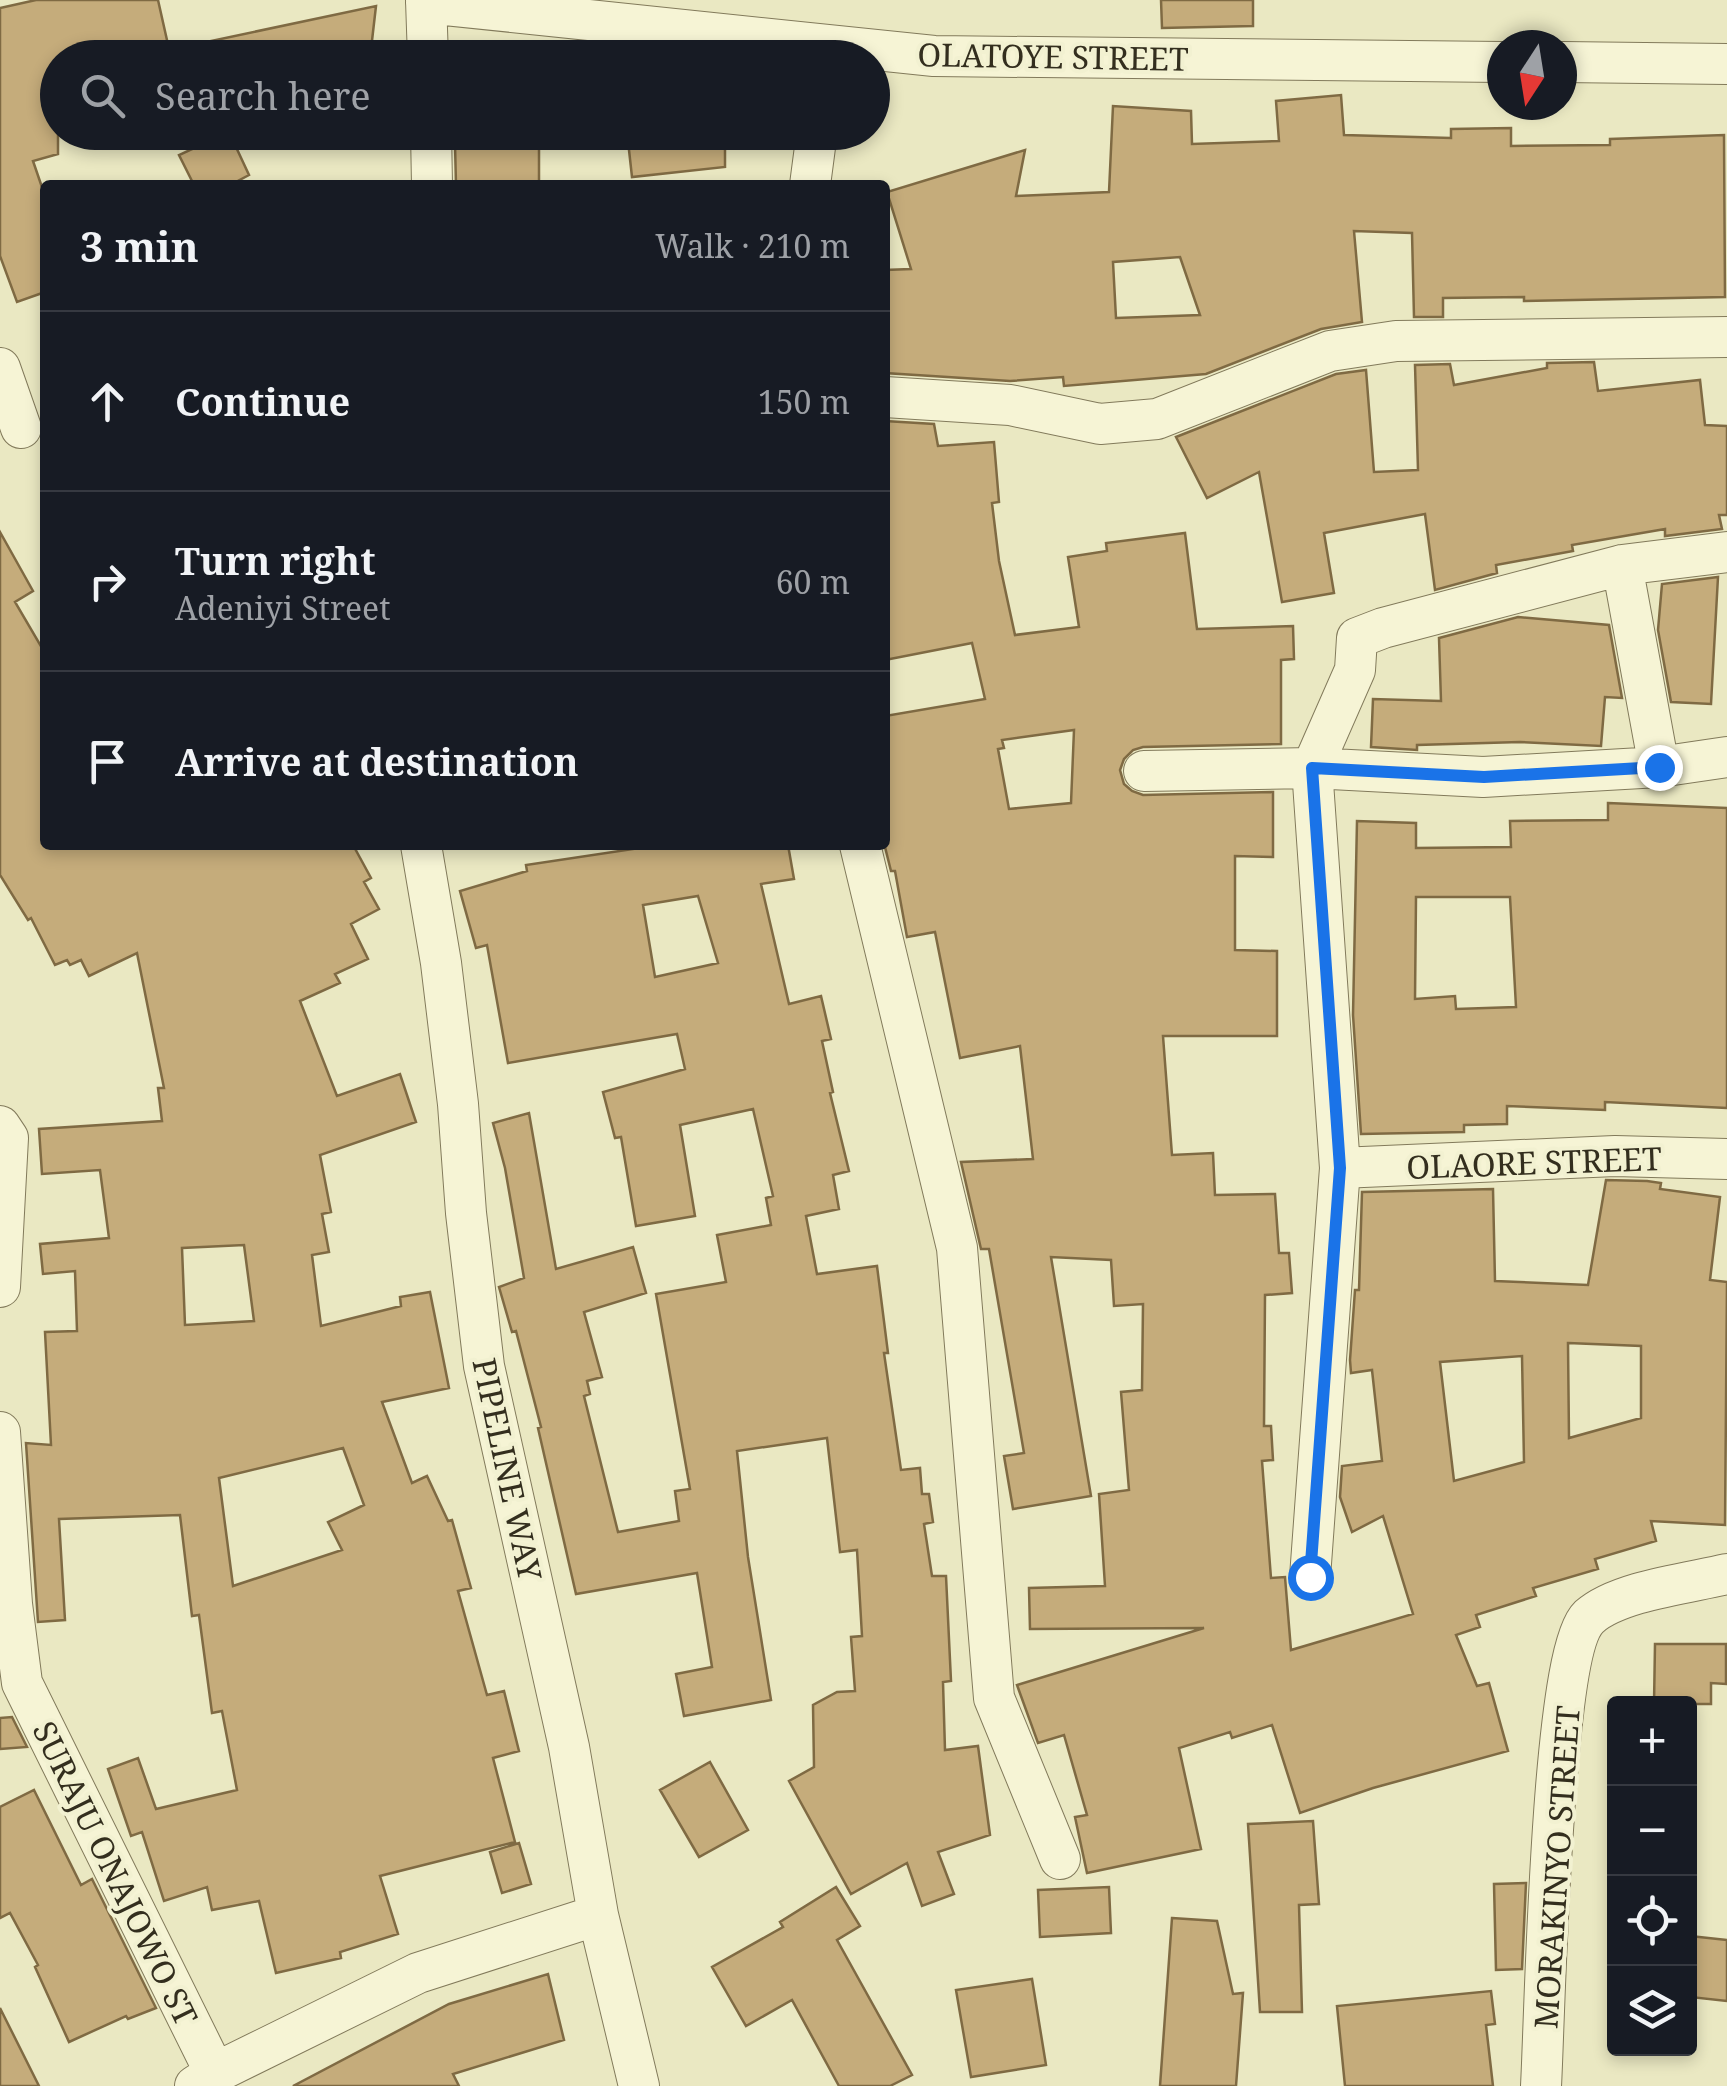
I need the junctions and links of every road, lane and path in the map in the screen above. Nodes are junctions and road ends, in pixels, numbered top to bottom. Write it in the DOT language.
graph roads {
  1 [pos="426,2"];
  2 [pos="427,40"];
  3 [pos="732,40"];
  4 [pos="890,54"];
  5 [pos="1487,62"];
  6 [pos="1577,62"];
  7 [pos="1727,64"];
  8 [pos="431,150"];
  9 [pos="815,150"];
  10 [pos="432,180"];
  11 [pos="811,180"];
  12 [pos="1727,338"];
  13 [pos="0,368"];
  14 [pos="890,396"];
  15 [pos="22,429"];
  16 [pos="1727,552"];
  17 [pos="1622,565"];
  18 [pos="1727,757"];
  19 [pos="1659,767"];
  20 [pos="1312,768"];
  21 [pos="1144,771"];
  22 [pos="423,850"];
  23 [pos="861,850"];
  24 [pos="0,1126"];
  25 [pos="1727,1158"];
  26 [pos="1340,1168"];
  27 [pos="0,1287"];
  28 [pos="0,1432"];
  29 [pos="1727,1574"];
  30 [pos="1310,1577"];
  31 [pos="1060,1859"];
  32 [pos="598,1916"];
  33 [pos="205,2079"];
  34 [pos="639,2086"];
  35 [pos="1542,2086"];
  1 -- 2 [label="street"];
  1 -- 3 [label="street, OLATOYE STREET"];
  4 -- 5 [label="street, OLATOYE STREET"];
  6 -- 7 [label="street"];
  8 -- 10 [label="street"];
  9 -- 11 [label="street"];
  12 -- 14 [label="street"];
  13 -- 15 [label="street"];
  16 -- 17 [label="street"];
  17 -- 19 [label="street"];
  17 -- 20 [label="street"];
  18 -- 19 [label="street"];
  19 -- 20 [label="street"];
  20 -- 21 [label="street"];
  20 -- 26 [label="street"];
  22 -- 32 [label="street, PIPELINE WAY"];
  23 -- 31 [label="street"];
  24 -- 27 [label="street"];
  25 -- 26 [label="street, OLAORE STREET"];
  26 -- 30 [label="street"];
  28 -- 33 [label="street, SURAJU ONAJOWO ST"];
  29 -- 35 [label="street, MORAKINYO STREET"];
  32 -- 33 [label="street"];
  32 -- 34 [label="street, PIPELINE WAY"];
}
